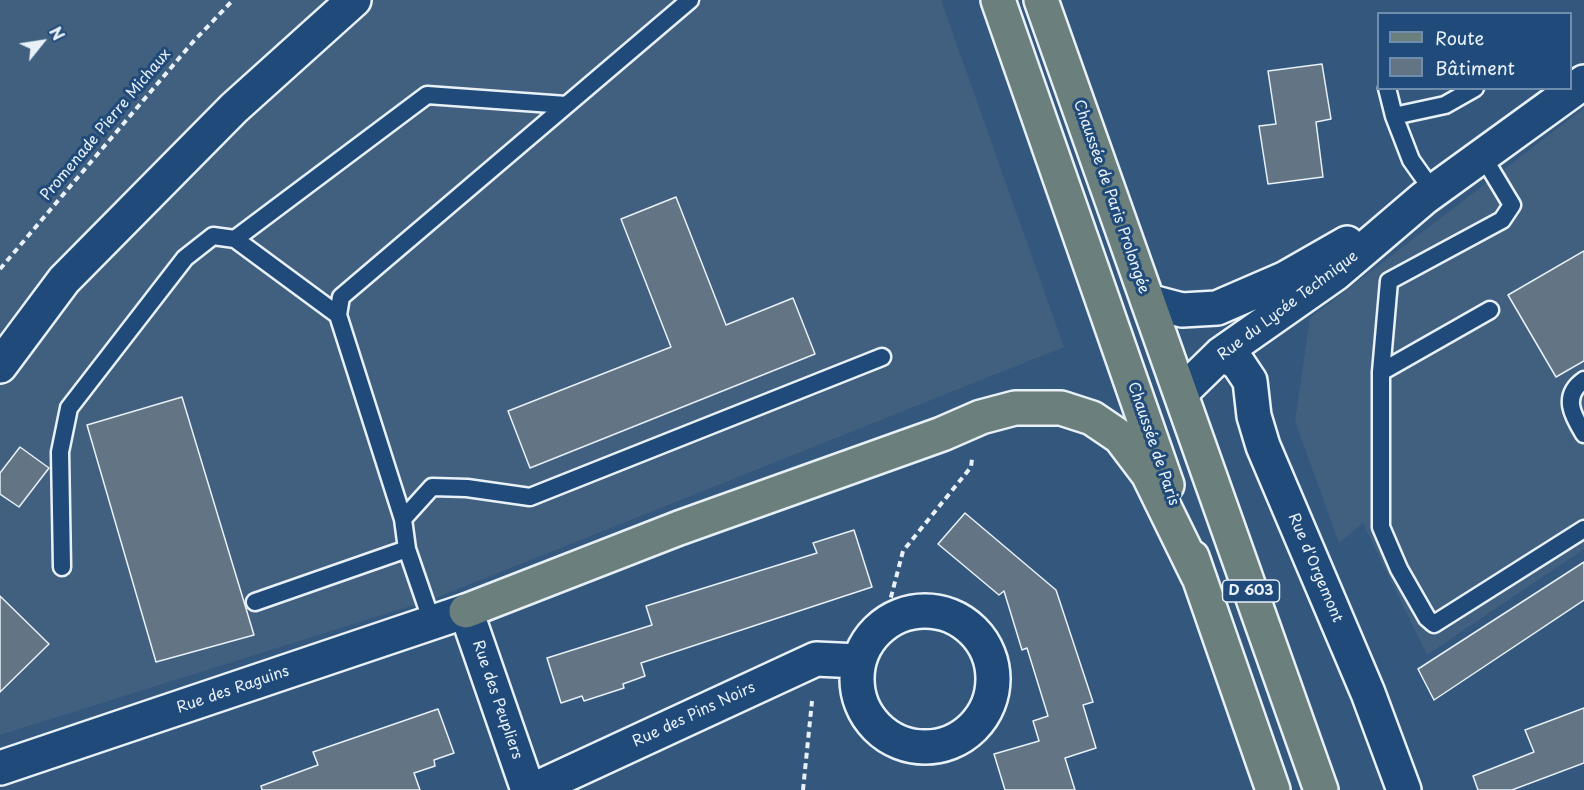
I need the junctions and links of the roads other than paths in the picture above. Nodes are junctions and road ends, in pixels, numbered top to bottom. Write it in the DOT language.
graph roads {
  1 [pos="690,0"];
  2 [pos="986,0"];
  3 [pos="998,0"];
  4 [pos="1041,0"];
  5 [pos="347,2"];
  6 [pos="1022,68"];
  7 [pos="1584,82"];
  8 [pos="1388,90"];
  9 [pos="1471,90"];
  10 [pos="566,105"];
  11 [pos="1394,116"];
  12 [pos="1482,155"];
  13 [pos="1428,195"];
  14 [pos="235,239"];
  15 [pos="1148,301"];
  16 [pos="1490,310"];
  17 [pos="338,315"];
  18 [pos="1221,354"];
  19 [pos="882,357"];
  20 [pos="0,366"];
  21 [pos="1381,372"];
  22 [pos="1584,380"];
  23 [pos="1181,393"];
  24 [pos="1584,434"];
  25 [pos="403,519"];
  26 [pos="1584,529"];
  27 [pos="407,549"];
  28 [pos="62,567"];
  29 [pos="1198,576"];
  30 [pos="255,602"];
  31 [pos="466,610"];
  32 [pos="432,622"];
  33 [pos="860,661"];
  34 [pos="0,768"];
  35 [pos="528,790"];
  36 [pos="533,790"];
  37 [pos="1273,790"];
  38 [pos="1321,790"];
  39 [pos="1404,790"];
  1 -- 10 [label="lane"];
  2 -- 6 [label="main road"];
  3 -- 6 [label="main road, D 603"];
  4 -- 15 [label="main road, Chaussée de Paris Prolongée / D 603"];
  5 -- 20 [label="street"];
  6 -- 29 [label="main road, Chaussée de Paris / D 603"];
  7 -- 12 [label="street, Rue du Lycée Technique"];
  8 -- 11 [label="lane"];
  9 -- 11 [label="lane"];
  10 -- 14 [label="lane"];
  10 -- 17 [label="lane"];
  11 -- 13 [label="lane"];
  12 -- 13 [label="street, Rue du Lycée Technique"];
  12 -- 21 [label="lane"];
  13 -- 15 [label="street, Rue du Lycée Technique"];
  13 -- 18 [label="street, Rue du Lycée Technique"];
  14 -- 17 [label="lane"];
  14 -- 28 [label="lane"];
  15 -- 23 [label="main road, Chaussée de Paris Prolongée / D 603"];
  16 -- 21 [label="lane"];
  17 -- 25 [label="lane"];
  18 -- 23 [label="street, Rue du Lycée Technique"];
  18 -- 39 [label="street, Rue d'Orgemont"];
  19 -- 25 [label="lane"];
  21 -- 26 [label="lane"];
  22 -- 24 [label="lane"];
  23 -- 38 [label="main road, D 603"];
  25 -- 27 [label="lane"];
  27 -- 30 [label="lane"];
  27 -- 32 [label="lane"];
  29 -- 31 [label="main road"];
  29 -- 37 [label="main road, D 603"];
  31 -- 32 [label="street, Rue des Raguins"];
  31 -- 35 [label="street, Rue des Peupliers"];
  32 -- 34 [label="street, Rue des Raguins"];
  33 -- 33 [label="street"];
  33 -- 36 [label="street, Rue des Pins Noirs"];
}
